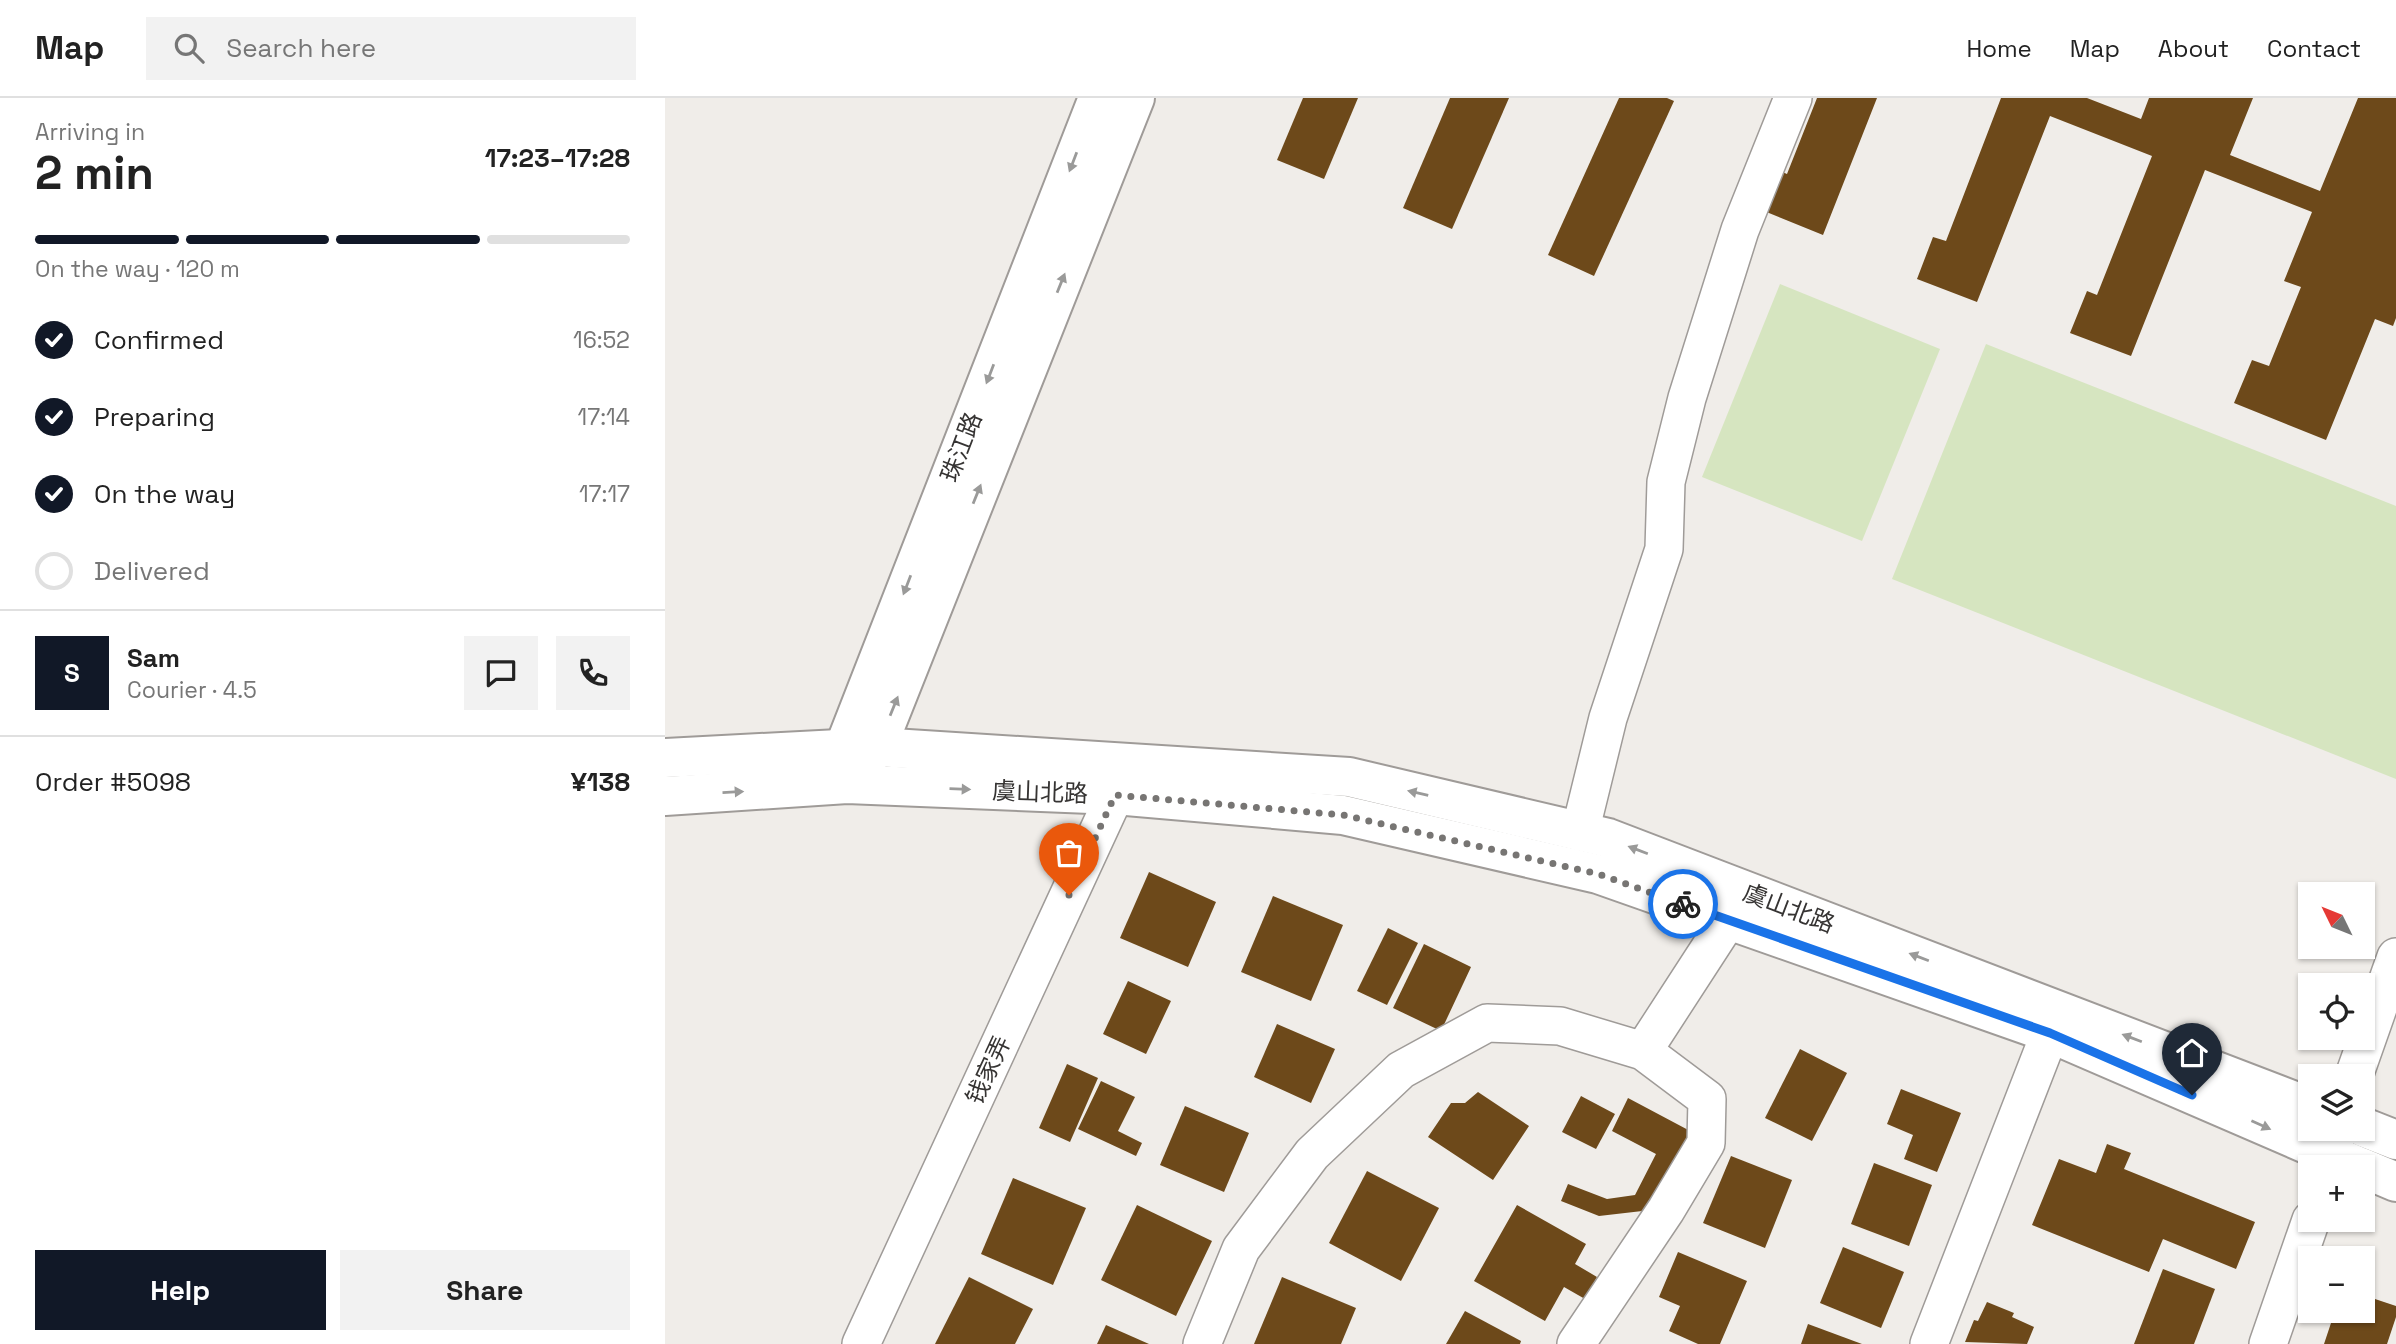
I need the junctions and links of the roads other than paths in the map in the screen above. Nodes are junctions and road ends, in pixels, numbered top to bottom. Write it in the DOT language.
graph roads {
  1 [pos="1098,98"];
  2 [pos="1135,98"];
  3 [pos="1793,98"];
  4 [pos="665,758"];
  5 [pos="845,767"];
  6 [pos="1115,795"];
  7 [pos="665,796"];
  8 [pos="1580,832"];
  9 [pos="1728,920"];
  10 [pos="2396,957"];
  11 [pos="2050,1033"];
  12 [pos="1643,1051"];
  13 [pos="2358,1064"];
  14 [pos="2298,1102"];
  15 [pos="2375,1132"];
  16 [pos="2396,1140"];
  17 [pos="2338,1155"];
  18 [pos="2375,1172"];
  19 [pos="2396,1181"];
  20 [pos="2307,1232"];
  21 [pos="861,1344"];
  22 [pos="1202,1344"];
  23 [pos="1576,1344"];
  24 [pos="1929,1344"];
  25 [pos="2267,1344"];
  1 -- 5 [label="main road, 珠江路, one-way"];
  5 -- 2 [label="main road, 珠江路, one-way"];
  3 -- 8 [label="street"];
  4 -- 5 [label="main road, 虞山北路"];
  5 -- 6 [label="main road, 虞山北路, one-way"];
  7 -- 5 [label="main road, 虞山北路, one-way"];
  8 -- 5 [label="main road, 虞山北路, one-way"];
  6 -- 9 [label="main road, 虞山北路"];
  6 -- 21 [label="street, 钱家弄"];
  14 -- 8 [label="main road, 虞山北路, one-way"];
  9 -- 11 [label="main road, 虞山北路"];
  9 -- 12 [label="street"];
  10 -- 13 [label="street"];
  11 -- 17 [label="main road, 虞山北路, one-way"];
  11 -- 24 [label="street"];
  12 -- 22 [label="street"];
  12 -- 23 [label="street"];
  15 -- 16 [label="main road"];
  18 -- 19 [label="main road, 虞山北路"];
  20 -- 25 [label="street"];
}
